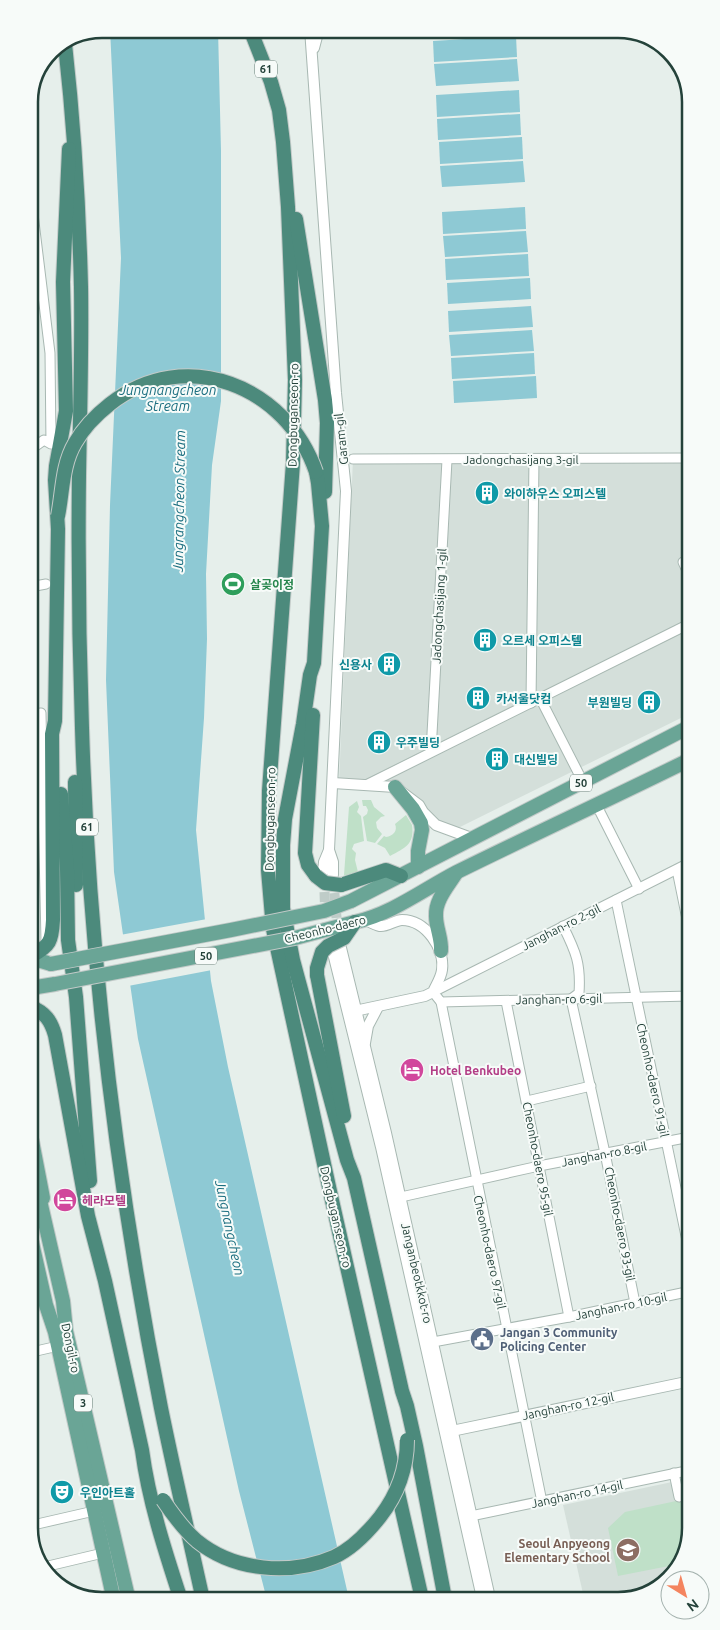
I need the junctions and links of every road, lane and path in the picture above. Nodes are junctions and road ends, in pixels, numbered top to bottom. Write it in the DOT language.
graph roads {
  1 [pos="253,37"];
  2 [pos="310,37"];
  3 [pos="317,37"];
  4 [pos="65,49"];
  5 [pos="311,56"];
  6 [pos="72,118"];
  7 [pos="286,166"];
  8 [pos="38,251"];
  9 [pos="38,444"];
  10 [pos="682,458"];
  11 [pos="353,459"];
  12 [pos="534,459"];
  13 [pos="447,460"];
  14 [pos="58,523"];
  15 [pos="322,526"];
  16 [pos="46,584"];
  17 [pos="38,586"];
  18 [pos="682,627"];
  19 [pos="314,663"];
  20 [pos="540,698"];
  21 [pos="531,703"];
  22 [pos="38,713"];
  23 [pos="55,721"];
  24 [pos="82,729"];
  25 [pos="682,731"];
  26 [pos="431,752"];
  27 [pos="682,764"];
  28 [pos="583,782"];
  29 [pos="333,783"];
  30 [pos="366,785"];
  31 [pos="395,787"];
  32 [pos="597,806"];
  33 [pos="474,839"];
  34 [pos="418,867"];
  35 [pos="682,867"];
  36 [pos="676,870"];
  37 [pos="456,873"];
  38 [pos="401,876"];
  39 [pos="328,877"];
  40 [pos="639,888"];
  41 [pos="682,897"];
  42 [pos="616,900"];
  43 [pos="360,921"];
  44 [pos="563,926"];
  45 [pos="47,946"];
  46 [pos="337,951"];
  47 [pos="440,951"];
  48 [pos="37,953"];
  49 [pos="37,959"];
  50 [pos="51,964"];
  51 [pos="37,965"];
  52 [pos="73,974"];
  53 [pos="37,987"];
  54 [pos="433,992"];
  55 [pos="682,996"];
  56 [pos="635,998"];
  57 [pos="571,999"];
  58 [pos="506,1000"];
  59 [pos="440,1002"];
  60 [pos="378,1007"];
  61 [pos="37,1009"];
  62 [pos="352,1012"];
  63 [pos="365,1047"];
  64 [pos="590,1086"];
  65 [pos="527,1101"];
  66 [pos="682,1139"];
  67 [pos="666,1142"];
  68 [pos="605,1153"];
  69 [pos="37,1165"];
  70 [pos="539,1166"];
  71 [pos="354,1178"];
  72 [pos="475,1180"];
  73 [pos="400,1197"];
  74 [pos="37,1201"];
  75 [pos="41,1205"];
  76 [pos="682,1221"];
  77 [pos="96,1242"];
  78 [pos="37,1264"];
  79 [pos="682,1293"];
  80 [pos="636,1302"];
  81 [pos="569,1316"];
  82 [pos="506,1328"];
  83 [pos="433,1342"];
  84 [pos="58,1346"];
  85 [pos="37,1351"];
  86 [pos="682,1383"];
  87 [pos="402,1391"];
  88 [pos="524,1415"];
  89 [pos="449,1431"];
  90 [pos="142,1450"];
  91 [pos="682,1472"];
  92 [pos="674,1473"];
  93 [pos="680,1497"];
  94 [pos="542,1502"];
  95 [pos="94,1511"];
  96 [pos="468,1517"];
  97 [pos="37,1524"];
  98 [pos="104,1553"];
  99 [pos="50,1566"];
  100 [pos="112,1592"];
  101 [pos="127,1592"];
  102 [pos="178,1592"];
  103 [pos="201,1592"];
  104 [pos="420,1592"];
  105 [pos="444,1592"];
  106 [pos="481,1592"];
  107 [pos="488,1592"];
  1 -- 7 [label="highway, Dongbuganseon-ro / 61"];
  2 -- 5 [label="street, Garam-gil"];
  3 -- 5 [label="street"];
  4 -- 6 [label="highway, 61"];
  5 -- 29 [label="street, Garam-gil"];
  6 -- 14 [label="highway"];
  6 -- 24 [label="highway, 61"];
  7 -- 15 [label="highway"];
  7 -- 104 [label="highway, Dongbuganseon-ro / 61"];
  8 -- 9 [label="street"];
  10 -- 12 [label="street, Jadongchasijang 3-gil"];
  11 -- 13 [label="street, Jadongchasijang 3-gil"];
  12 -- 13 [label="street, Jadongchasijang 3-gil"];
  12 -- 21 [label="street"];
  13 -- 26 [label="street, Jadongchasijang 1-gil"];
  14 -- 15 [label="highway, bridge"];
  14 -- 23 [label="highway"];
  15 -- 19 [label="highway"];
  16 -- 17 [label="street"];
  18 -- 20 [label="street"];
  19 -- 39 [label="highway"];
  19 -- 71 [label="highway"];
  20 -- 21 [label="street"];
  20 -- 28 [label="street"];
  21 -- 26 [label="street"];
  22 -- 45 [label="street"];
  23 -- 45 [label="highway"];
  23 -- 52 [label="highway"];
  24 -- 52 [label="highway"];
  24 -- 103 [label="highway, 61"];
  25 -- 28 [label="main road, Cheonho-daero / 50"];
  26 -- 30 [label="street"];
  27 -- 32 [label="main road, Cheonho-daero / 50"];
  28 -- 33 [label="main road, Cheonho-daero / 50"];
  29 -- 30 [label="street"];
  29 -- 39 [label="street, Garam-gil"];
  30 -- 31 [label="street"];
  31 -- 33 [label="street"];
  31 -- 34 [label="main road"];
  32 -- 37 [label="main road, Cheonho-daero / 50"];
  32 -- 40 [label="street"];
  33 -- 34 [label="main road, Cheonho-daero / 50"];
  34 -- 38 [label="main road, Cheonho-daero / 50"];
  35 -- 36 [label="street, Janghan-ro 2-gil"];
  36 -- 40 [label="street, Janghan-ro 2-gil"];
  36 -- 41 [label="street"];
  37 -- 43 [label="main road, Cheonho-daero / 50"];
  37 -- 47 [label="main road"];
  38 -- 39 [label="highway"];
  38 -- 50 [label="main road, Cheonho-daero / 50, bridge"];
  40 -- 42 [label="street, Janghan-ro 2-gil"];
  42 -- 44 [label="street, Janghan-ro 2-gil"];
  42 -- 56 [label="street, Cheonho-daero 91-gil"];
  43 -- 47 [label="street"];
  43 -- 53 [label="main road, Cheonho-daero / 50, bridge"];
  43 -- 71 [label="highway, bridge"];
  44 -- 54 [label="street, Janghan-ro 2-gil"];
  44 -- 57 [label="street"];
  45 -- 48 [label="highway"];
  46 -- 62 [label="street, Janganbeotkkot-ro"];
  47 -- 54 [label="street"];
  49 -- 50 [label="main road"];
  50 -- 51 [label="main road, Cheonho-daero / 50"];
  52 -- 77 [label="highway"];
  54 -- 59 [label="street"];
  54 -- 60 [label="street"];
  55 -- 56 [label="street, Janghan-ro 6-gil"];
  56 -- 57 [label="street, Janghan-ro 6-gil"];
  56 -- 67 [label="street, Cheonho-daero 91-gil"];
  57 -- 58 [label="street, Janghan-ro 6-gil"];
  57 -- 64 [label="street, Cheonho-daero 93-gil"];
  58 -- 59 [label="street, Janghan-ro 6-gil"];
  58 -- 65 [label="street, Cheonho-daero 95-gil"];
  59 -- 72 [label="street, Cheonho-daero 97-gil"];
  60 -- 62 [label="street"];
  60 -- 63 [label="street"];
  61 -- 77 [label="highway"];
  62 -- 63 [label="street, Janganbeotkkot-ro"];
  62 -- 89 [label="street, Janganbeotkkot-ro"];
  63 -- 73 [label="street, Janganbeotkkot-ro"];
  64 -- 65 [label="street"];
  64 -- 68 [label="street, Cheonho-daero 93-gil"];
  65 -- 70 [label="street, Cheonho-daero 95-gil"];
  66 -- 67 [label="street, Janghan-ro 8-gil"];
  67 -- 68 [label="street, Janghan-ro 8-gil"];
  67 -- 76 [label="street, Cheonho-daero 91-gil"];
  68 -- 70 [label="street, Janghan-ro 8-gil"];
  68 -- 80 [label="street, Cheonho-daero 93-gil"];
  69 -- 75 [label="main road"];
  70 -- 72 [label="street, Janghan-ro 8-gil"];
  70 -- 81 [label="street, Cheonho-daero 95-gil"];
  71 -- 87 [label="highway"];
  72 -- 73 [label="street, Janghan-ro 8-gil"];
  72 -- 82 [label="street, Cheonho-daero 97-gil"];
  73 -- 83 [label="street, Janganbeotkkot-ro"];
  74 -- 75 [label="main road, Dongil-ro / 3"];
  75 -- 101 [label="main road, Dongil-ro / 3"];
  77 -- 90 [label="highway"];
  78 -- 84 [label="main road, Dongil-ro / 3"];
  79 -- 80 [label="street, Janghan-ro 10-gil"];
  80 -- 81 [label="street, Janghan-ro 10-gil"];
  81 -- 82 [label="street, Janghan-ro 10-gil"];
  82 -- 83 [label="street, Janghan-ro 10-gil"];
  82 -- 88 [label="street, Cheonho-daero 97-gil"];
  83 -- 89 [label="street, Janganbeotkkot-ro"];
  84 -- 85 [label="street"];
  84 -- 95 [label="main road, Dongil-ro / 3"];
  86 -- 88 [label="street, Janghan-ro 12-gil"];
  87 -- 90 [label="highway, bridge"];
  87 -- 105 [label="highway"];
  88 -- 89 [label="street, Janghan-ro 12-gil"];
  88 -- 94 [label="street, Cheonho-daero 97-gil"];
  89 -- 96 [label="street, Janganbeotkkot-ro"];
  90 -- 102 [label="highway"];
  91 -- 92 [label="street, Janghan-ro 14-gil"];
  92 -- 93 [label="street"];
  92 -- 94 [label="street, Janghan-ro 14-gil"];
  94 -- 96 [label="street, Janghan-ro 14-gil"];
  95 -- 97 [label="street"];
  95 -- 98 [label="main road, Dongil-ro / 3"];
  96 -- 106 [label="street, Janganbeotkkot-ro"];
  96 -- 107 [label="street, Janganbeotkkot-ro"];
  98 -- 99 [label="street"];
  98 -- 100 [label="main road, Dongil-ro / 3"];
}
